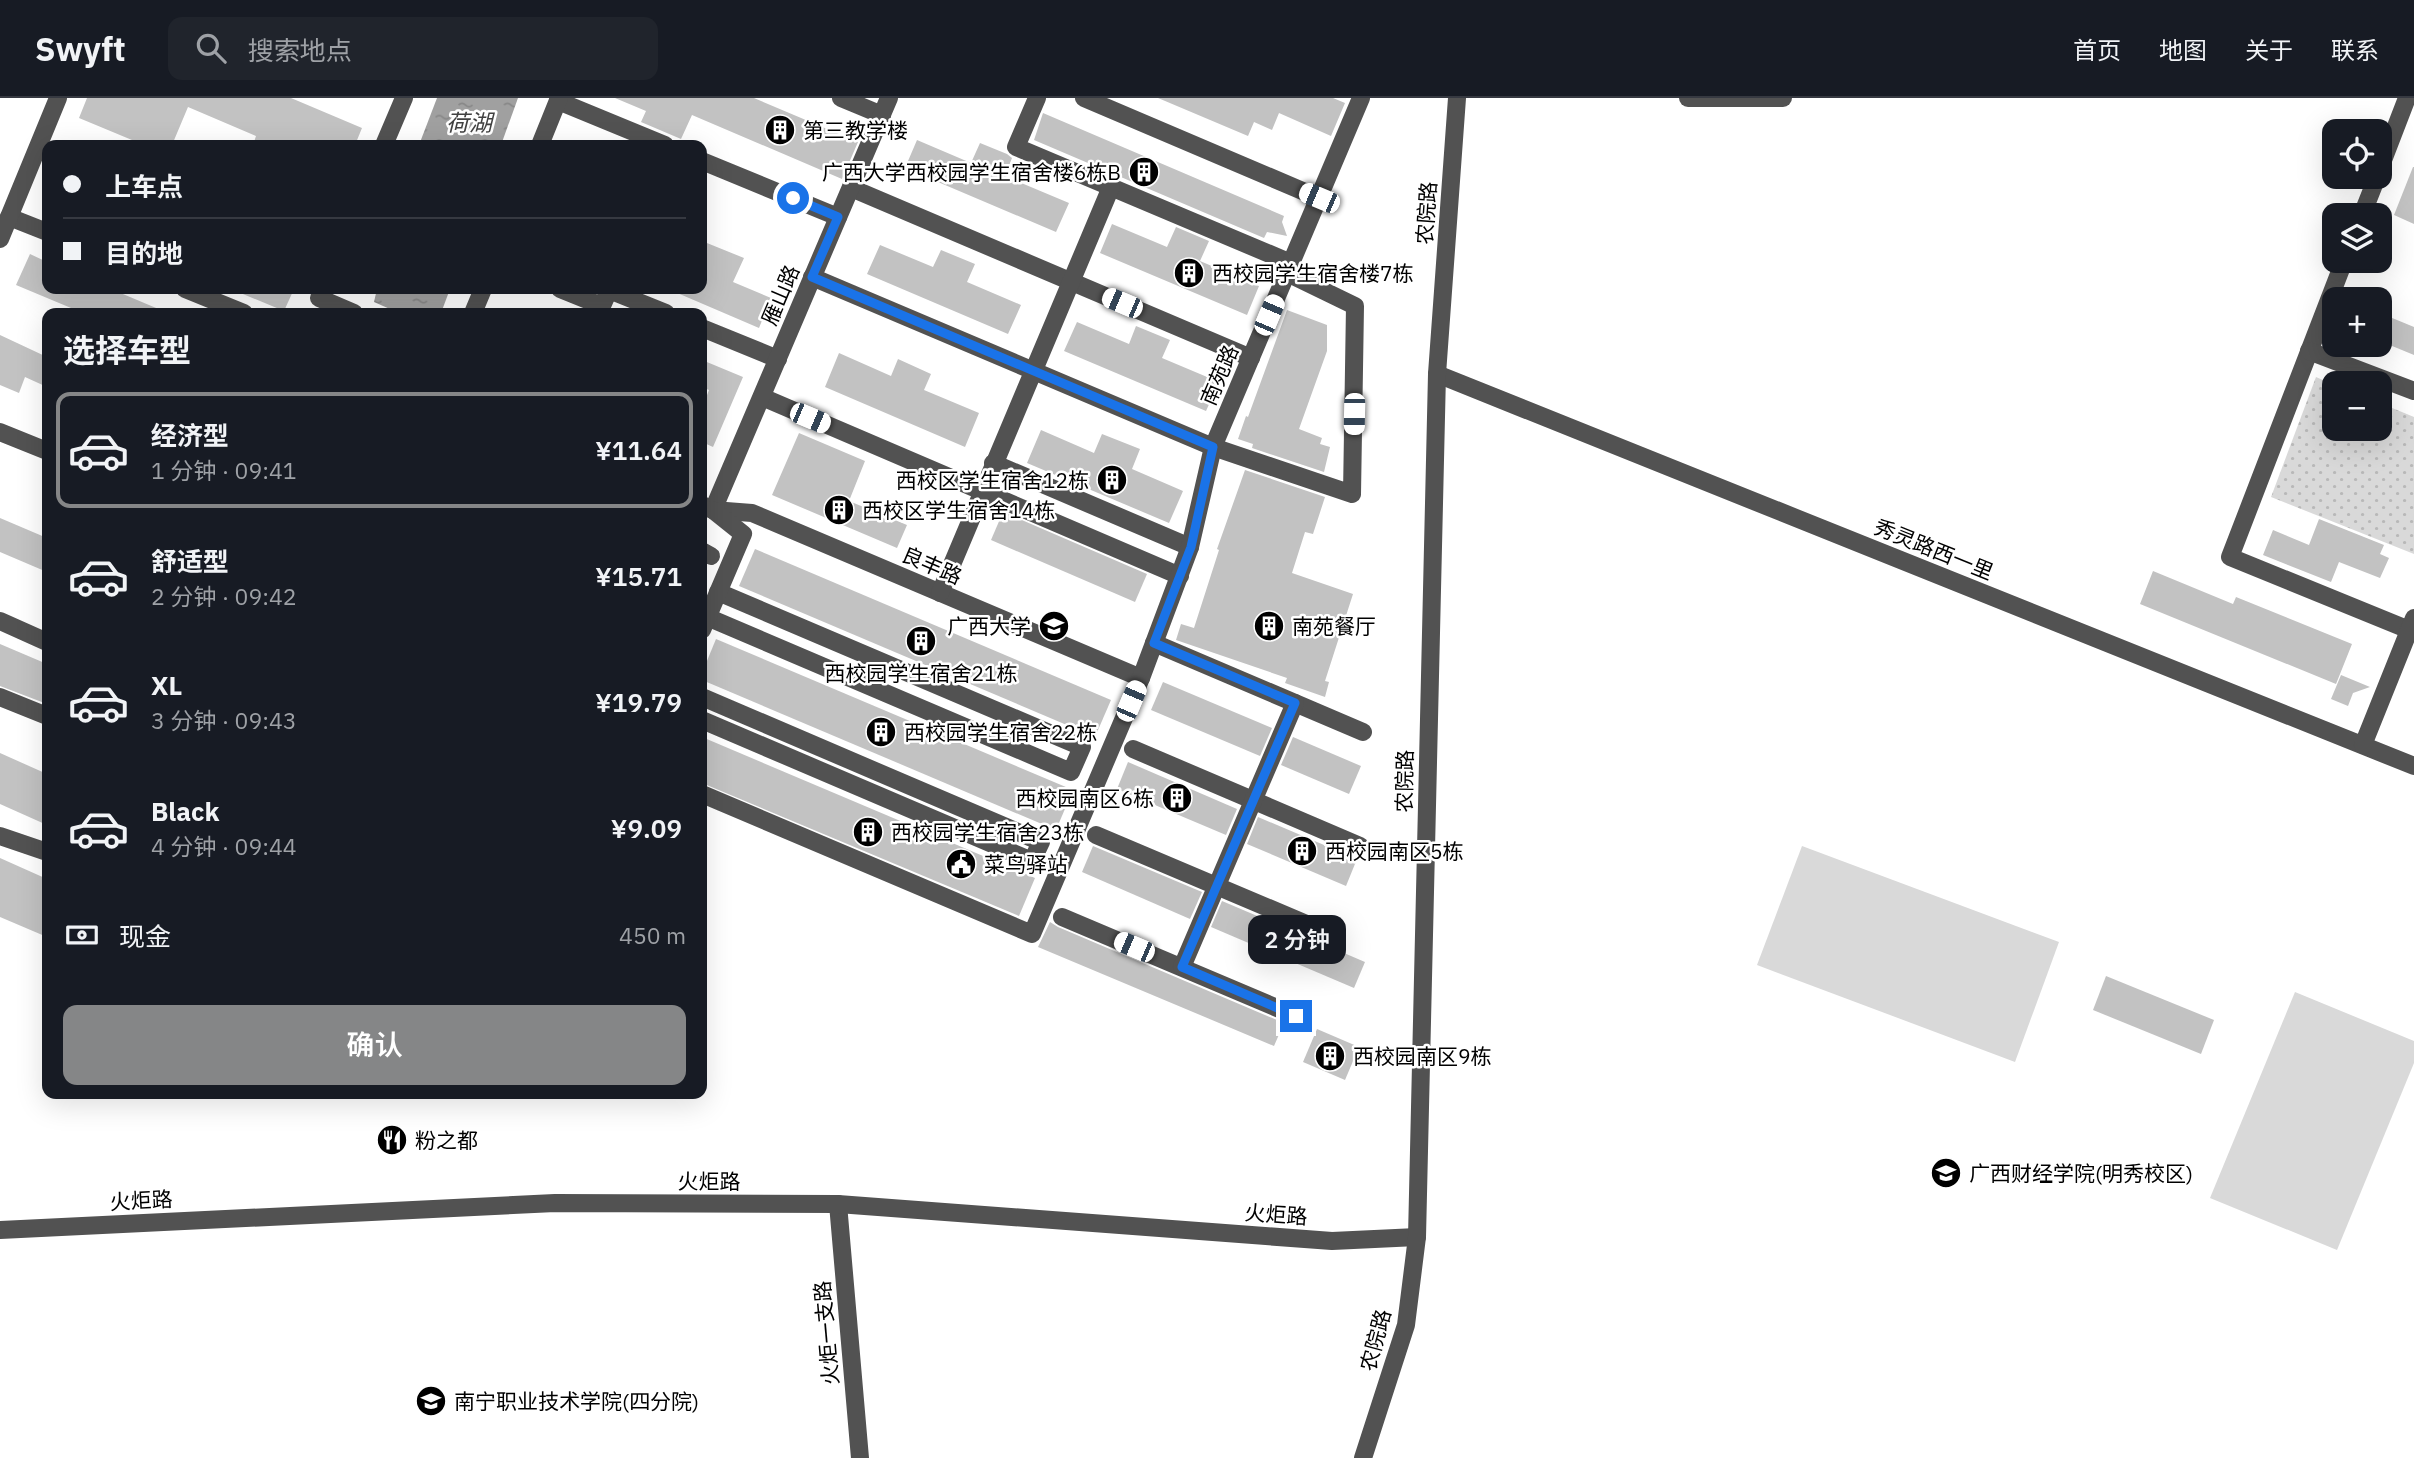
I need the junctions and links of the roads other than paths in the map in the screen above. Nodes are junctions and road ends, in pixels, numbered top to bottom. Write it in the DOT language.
graph roads {
  1 [pos="58,98"];
  2 [pos="404,98"];
  3 [pos="841,98"];
  4 [pos="1037,98"];
  5 [pos="1084,98"];
  6 [pos="1361,98"];
  7 [pos="1688,98"];
  8 [pos="1783,98"];
  9 [pos="2407,98"];
  10 [pos="558,99"];
  11 [pos="1457,102"];
  12 [pos="885,106"];
  13 [pos="2392,137"];
  14 [pos="386,140"];
  15 [pos="542,140"];
  16 [pos="653,140"];
  17 [pos="707,163"];
  18 [pos="1111,187"];
  19 [pos="851,188"];
  20 [pos="1319,198"];
  21 [pos="9,217"];
  22 [pos="838,217"];
  23 [pos="42,230"];
  24 [pos="0,239"];
  25 [pos="1289,268"];
  26 [pos="2339,273"];
  27 [pos="812,277"];
  28 [pos="1071,281"];
  29 [pos="197,294"];
  30 [pos="572,294"];
  31 [pos="607,294"];
  32 [pos="619,294"];
  33 [pos="318,300"];
  34 [pos="232,308"];
  35 [pos="340,308"];
  36 [pos="654,308"];
  37 [pos="707,330"];
  38 [pos="2309,351"];
  39 [pos="1251,358"];
  40 [pos="778,359"];
  41 [pos="1032,371"];
  42 [pos="1437,374"];
  43 [pos="2414,391"];
  44 [pos="762,397"];
  45 [pos="0,432"];
  46 [pos="1213,447"];
  47 [pos="42,449"];
  48 [pos="993,463"];
  49 [pos="982,491"];
  50 [pos="708,507"];
  51 [pos="1191,547"];
  52 [pos="1180,576"];
  53 [pos="718,592"];
  54 [pos="940,593"];
  55 [pos="707,617"];
  56 [pos="0,621"];
  57 [pos="707,625"];
  58 [pos="2412,626"];
  59 [pos="42,640"];
  60 [pos="1154,643"];
  61 [pos="1141,678"];
  62 [pos="0,697"];
  63 [pos="707,700"];
  64 [pos="1295,703"];
  65 [pos="42,714"];
  66 [pos="707,722"];
  67 [pos="1363,732"];
  68 [pos="2363,746"];
  69 [pos="1133,749"];
  70 [pos="2414,766"];
  71 [pos="707,796"];
  72 [pos="1253,800"];
  73 [pos="1096,835"];
  74 [pos="0,836"];
  75 [pos="1360,846"];
  76 [pos="42,850"];
  77 [pos="1216,886"];
  78 [pos="1062,916"];
  79 [pos="1330,934"];
  80 [pos="1182,967"];
  81 [pos="1296,1016"];
  82 [pos="838,1204"];
  83 [pos="0,1230"];
  84 [pos="1417,1237"];
  85 [pos="860,1458"];
  86 [pos="1363,1458"];
  1 -- 21 [label="street"];
  2 -- 14 [label="street"];
  3 -- 12 [label="street"];
  4 -- 18 [label="street"];
  5 -- 20 [label="street"];
  6 -- 20 [label="street, 南苑路"];
  7 -- 8 [label="street"];
  9 -- 13 [label="street"];
  10 -- 15 [label="street"];
  10 -- 16 [label="street"];
  11 -- 42 [label="street, 农院路"];
  12 -- 19 [label="street, 雁山路"];
  17 -- 22 [label="street"];
  18 -- 25 [label="street"];
  18 -- 28 [label="street"];
  19 -- 22 [label="street, 雁山路"];
  19 -- 28 [label="street"];
  20 -- 25 [label="street, 南苑路"];
  21 -- 23 [label="street"];
  21 -- 24 [label="street"];
  22 -- 27 [label="street, 雁山路"];
  25 -- 39 [label="street, 南苑路"];
  25 -- 46 [label="street"];
  26 -- 38 [label="street"];
  27 -- 40 [label="street, 雁山路"];
  27 -- 41 [label="street"];
  28 -- 39 [label="street"];
  28 -- 41 [label="street"];
  29 -- 34 [label="street"];
  30 -- 31 [label="street"];
  32 -- 36 [label="street"];
  33 -- 35 [label="street"];
  37 -- 40 [label="street"];
  38 -- 43 [label="street"];
  38 -- 58 [label="street"];
  39 -- 46 [label="street, 南苑路"];
  40 -- 44 [label="street, 雁山路"];
  41 -- 46 [label="street"];
  41 -- 48 [label="street"];
  42 -- 68 [label="street, 秀灵路西一里"];
  42 -- 84 [label="street, 农院路"];
  44 -- 49 [label="street"];
  44 -- 50 [label="street, 雁山路"];
  45 -- 47 [label="street"];
  46 -- 51 [label="street, 南苑路"];
  48 -- 49 [label="street"];
  48 -- 51 [label="street"];
  49 -- 52 [label="street"];
  49 -- 54 [label="street"];
  50 -- 53 [label="street"];
  50 -- 54 [label="street, 良丰路"];
  51 -- 52 [label="street, 南苑路"];
  52 -- 60 [label="street, 南苑路"];
  53 -- 55 [label="street"];
  53 -- 57 [label="street"];
  54 -- 61 [label="street, 良丰路"];
  56 -- 59 [label="street"];
  58 -- 68 [label="street"];
  60 -- 61 [label="street, 南苑路"];
  60 -- 64 [label="street"];
  61 -- 71 [label="street, 南苑路"];
  62 -- 65 [label="street"];
  63 -- 66 [label="street"];
  64 -- 67 [label="street"];
  64 -- 72 [label="street"];
  68 -- 70 [label="street, 秀灵路西一里"];
  69 -- 72 [label="street"];
  72 -- 75 [label="street"];
  72 -- 77 [label="street"];
  73 -- 77 [label="street"];
  74 -- 76 [label="street"];
  77 -- 79 [label="street"];
  77 -- 80 [label="street"];
  78 -- 80 [label="street"];
  80 -- 81 [label="street"];
  82 -- 83 [label="street, 火炬路"];
  82 -- 84 [label="street, 火炬路"];
  82 -- 85 [label="street, 火炬一支路"];
  84 -- 86 [label="street, 农院路"];
}
